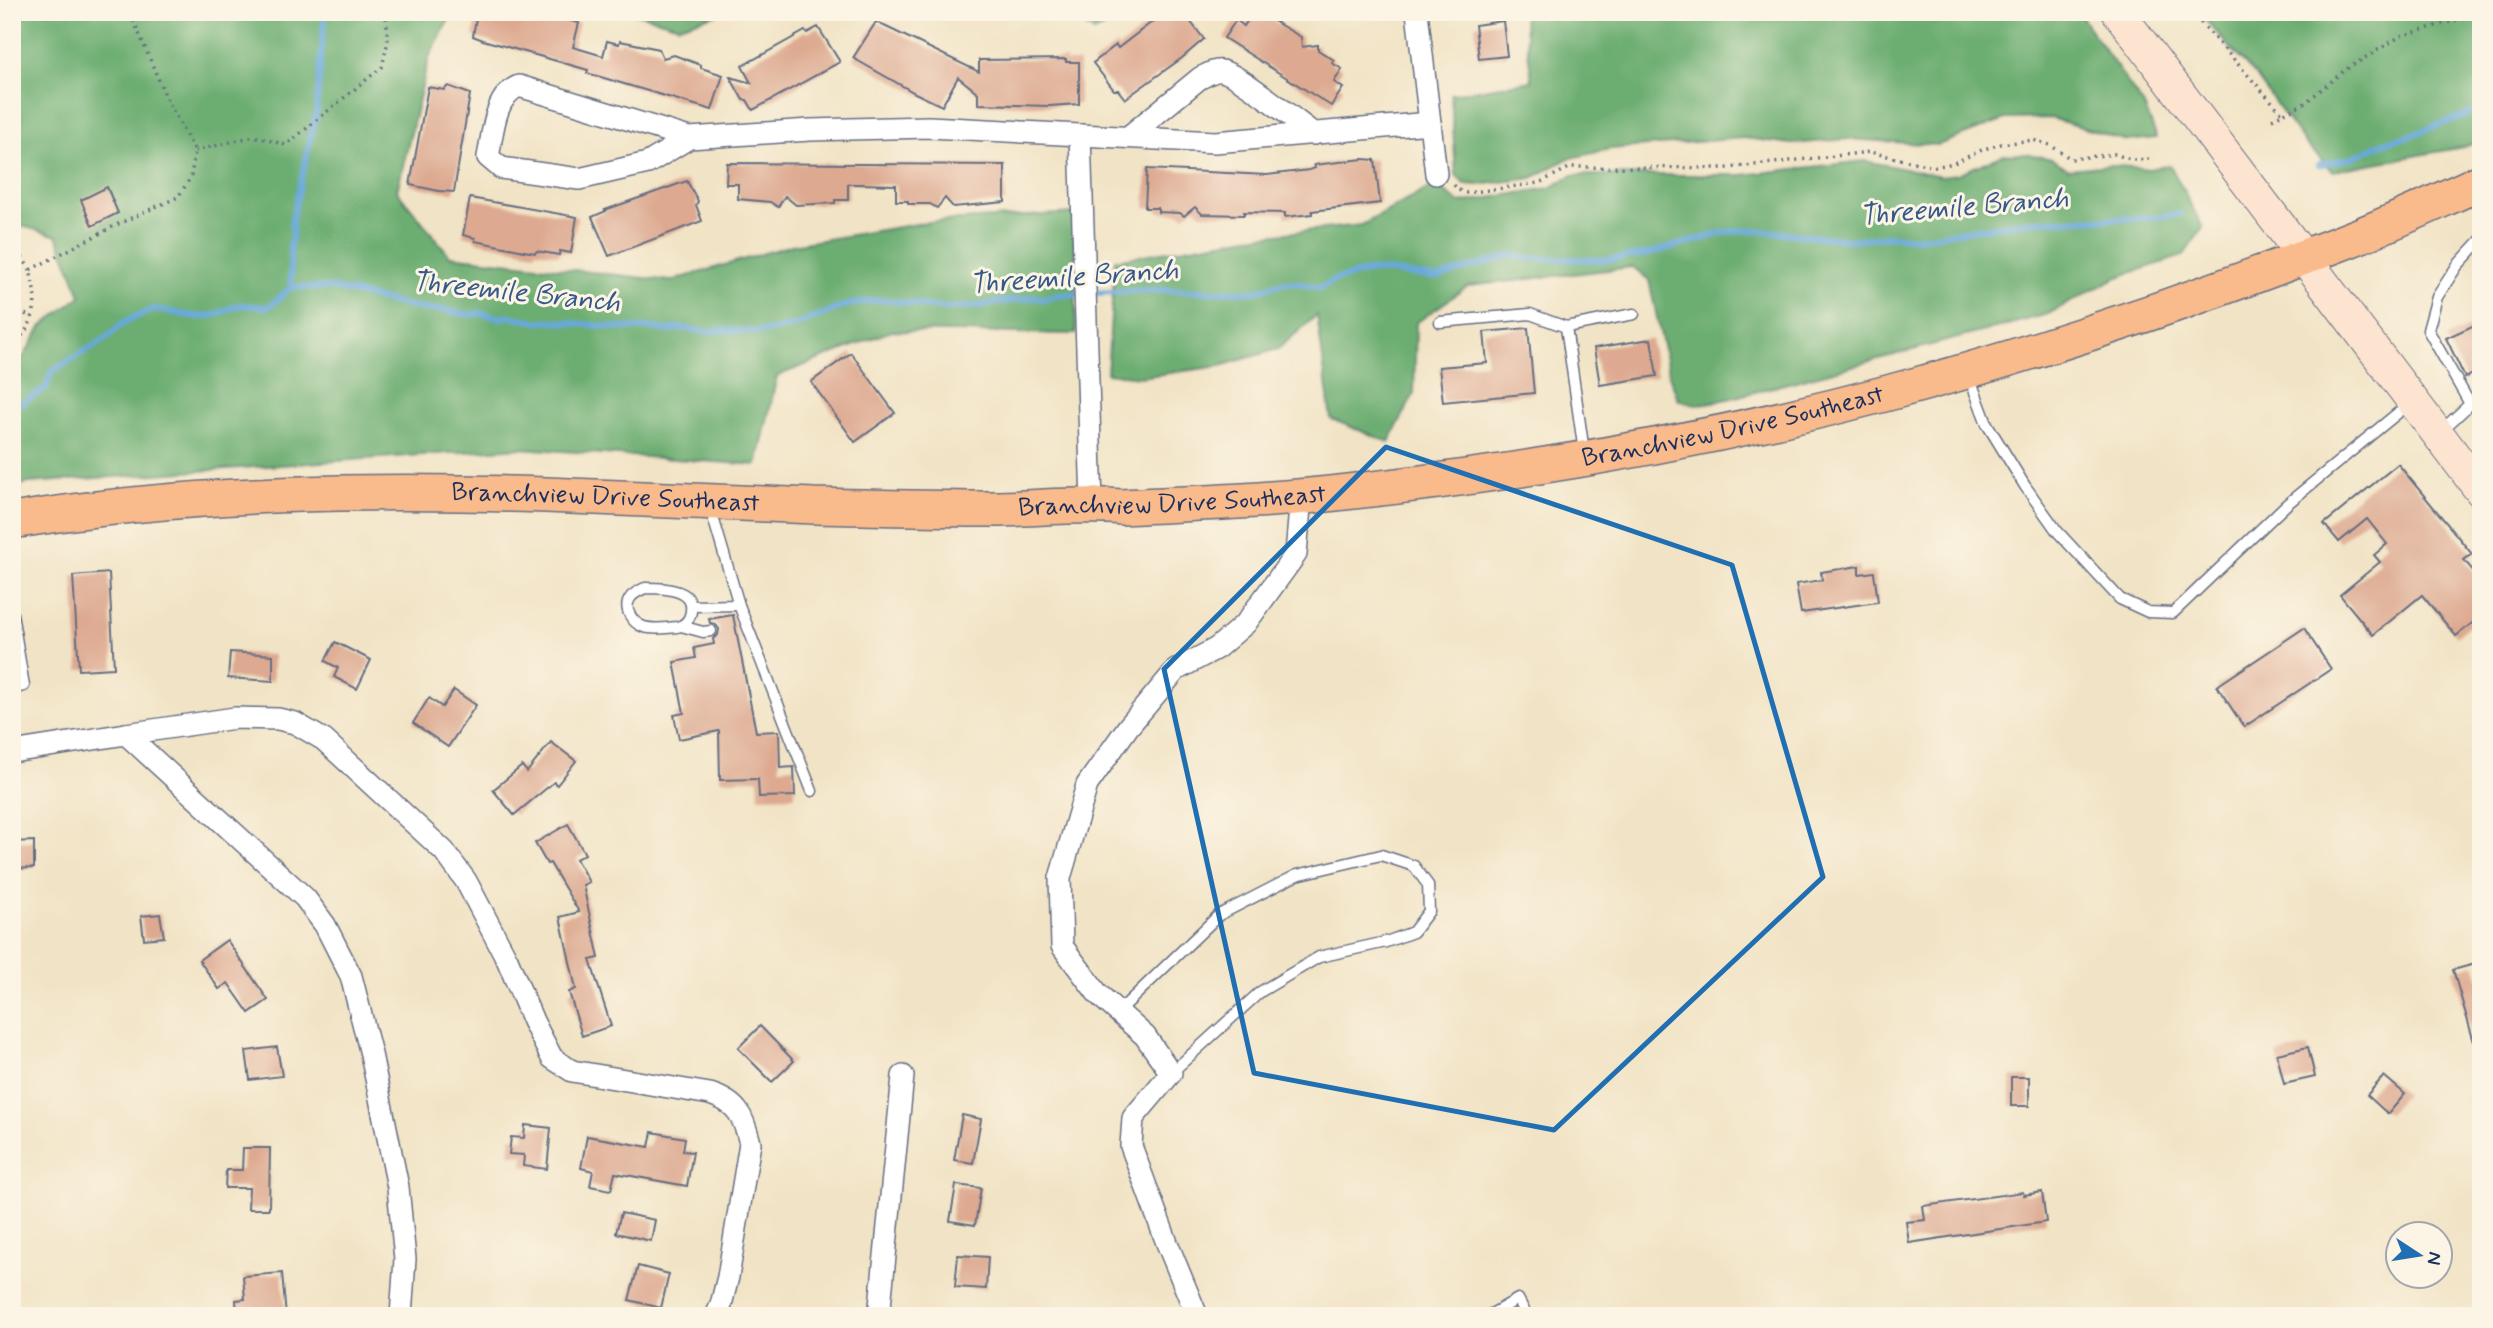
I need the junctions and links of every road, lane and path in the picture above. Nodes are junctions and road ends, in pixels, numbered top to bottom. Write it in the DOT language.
graph roads {
  1 [pos="130,12"];
  2 [pos="386,12"];
  3 [pos="1417,12"];
  4 [pos="2118,12"];
  5 [pos="2191,12"];
  6 [pos="2481,13"];
  7 [pos="2283,114"];
  8 [pos="2273,119"];
  9 [pos="1430,123"];
  10 [pos="1080,135"];
  11 [pos="1314,135"];
  12 [pos="1128,137"];
  13 [pos="690,138"];
  14 [pos="195,151"];
  15 [pos="2149,159"];
  16 [pos="1443,177"];
  17 [pos="2481,182"];
  18 [pos="2481,240"];
  19 [pos="12,247"];
  20 [pos="2303,257"];
  21 [pos="30,270"];
  22 [pos="12,309"];
  23 [pos="1634,314"];
  24 [pos="32,317"];
  25 [pos="1440,322"];
  26 [pos="1566,327"];
  27 [pos="12,346"];
  28 [pos="1967,370"];
  29 [pos="2412,401"];
  30 [pos="2476,404"];
  31 [pos="2437,434"];
  32 [pos="1585,458"];
  33 [pos="2481,491"];
  34 [pos="1301,496"];
  35 [pos="708,501"];
  36 [pos="1092,504"];
  37 [pos="12,521"];
  38 [pos="692,606"];
  39 [pos="739,606"];
  40 [pos="12,613"];
  41 [pos="681,626"];
  42 [pos="747,627"];
  43 [pos="735,629"];
  44 [pos="711,631"];
  45 [pos="12,689"];
  46 [pos="126,734"];
  47 [pos="12,752"];
  48 [pos="811,791"];
  49 [pos="1118,1012"];
  50 [pos="1171,1073"];
  51 [pos="904,1076"];
  52 [pos="401,1316"];
  53 [pos="716,1316"];
  54 [pos="878,1316"];
  55 [pos="1197,1316"];
  56 [pos="1488,1316"];
  57 [pos="1527,1316"];
  1 -- 14 [label="path"];
  2 -- 14 [label="path"];
  3 -- 9 [label="street"];
  4 -- 20 [label="main road"];
  5 -- 7 [label="path"];
  6 -- 7 [label="path"];
  7 -- 8 [label="path"];
  9 -- 11 [label="street"];
  9 -- 16 [label="street"];
  10 -- 12 [label="street"];
  10 -- 13 [label="street"];
  10 -- 36 [label="street"];
  11 -- 12 [label="street"];
  11 -- 12 [label="street"];
  13 -- 13 [label="street"];
  14 -- 21 [label="path"];
  15 -- 16 [label="path"];
  17 -- 20 [label="main road, Branchview Drive Southeast"];
  18 -- 30 [label="lane"];
  19 -- 21 [label="path"];
  20 -- 28 [label="main road, Branchview Drive Southeast"];
  20 -- 29 [label="main road"];
  21 -- 24 [label="path"];
  22 -- 24 [label="path"];
  23 -- 26 [label="lane"];
  24 -- 27 [label="path"];
  25 -- 26 [label="lane"];
  26 -- 32 [label="lane"];
  28 -- 29 [label="lane"];
  28 -- 32 [label="main road, Branchview Drive Southeast"];
  29 -- 31 [label="main road"];
  30 -- 31 [label="lane"];
  31 -- 33 [label="main road"];
  32 -- 34 [label="main road, Branchview Drive Southeast"];
  34 -- 36 [label="main road, Branchview Drive Southeast"];
  34 -- 49 [label="street"];
  35 -- 36 [label="main road, Branchview Drive Southeast"];
  35 -- 37 [label="main road, Branchview Drive Southeast"];
  35 -- 39 [label="lane"];
  38 -- 39 [label="lane"];
  38 -- 41 [label="lane"];
  38 -- 41 [label="lane"];
  39 -- 42 [label="lane"];
  40 -- 45 [label="lane"];
  41 -- 44 [label="lane"];
  42 -- 43 [label="lane"];
  42 -- 48 [label="lane"];
  46 -- 47 [label="street"];
  46 -- 52 [label="street"];
  46 -- 53 [label="street"];
  49 -- 50 [label="street"];
  49 -- 50 [label="lane"];
  50 -- 55 [label="street"];
  51 -- 54 [label="street"];
  56 -- 57 [label="lane"];
}
